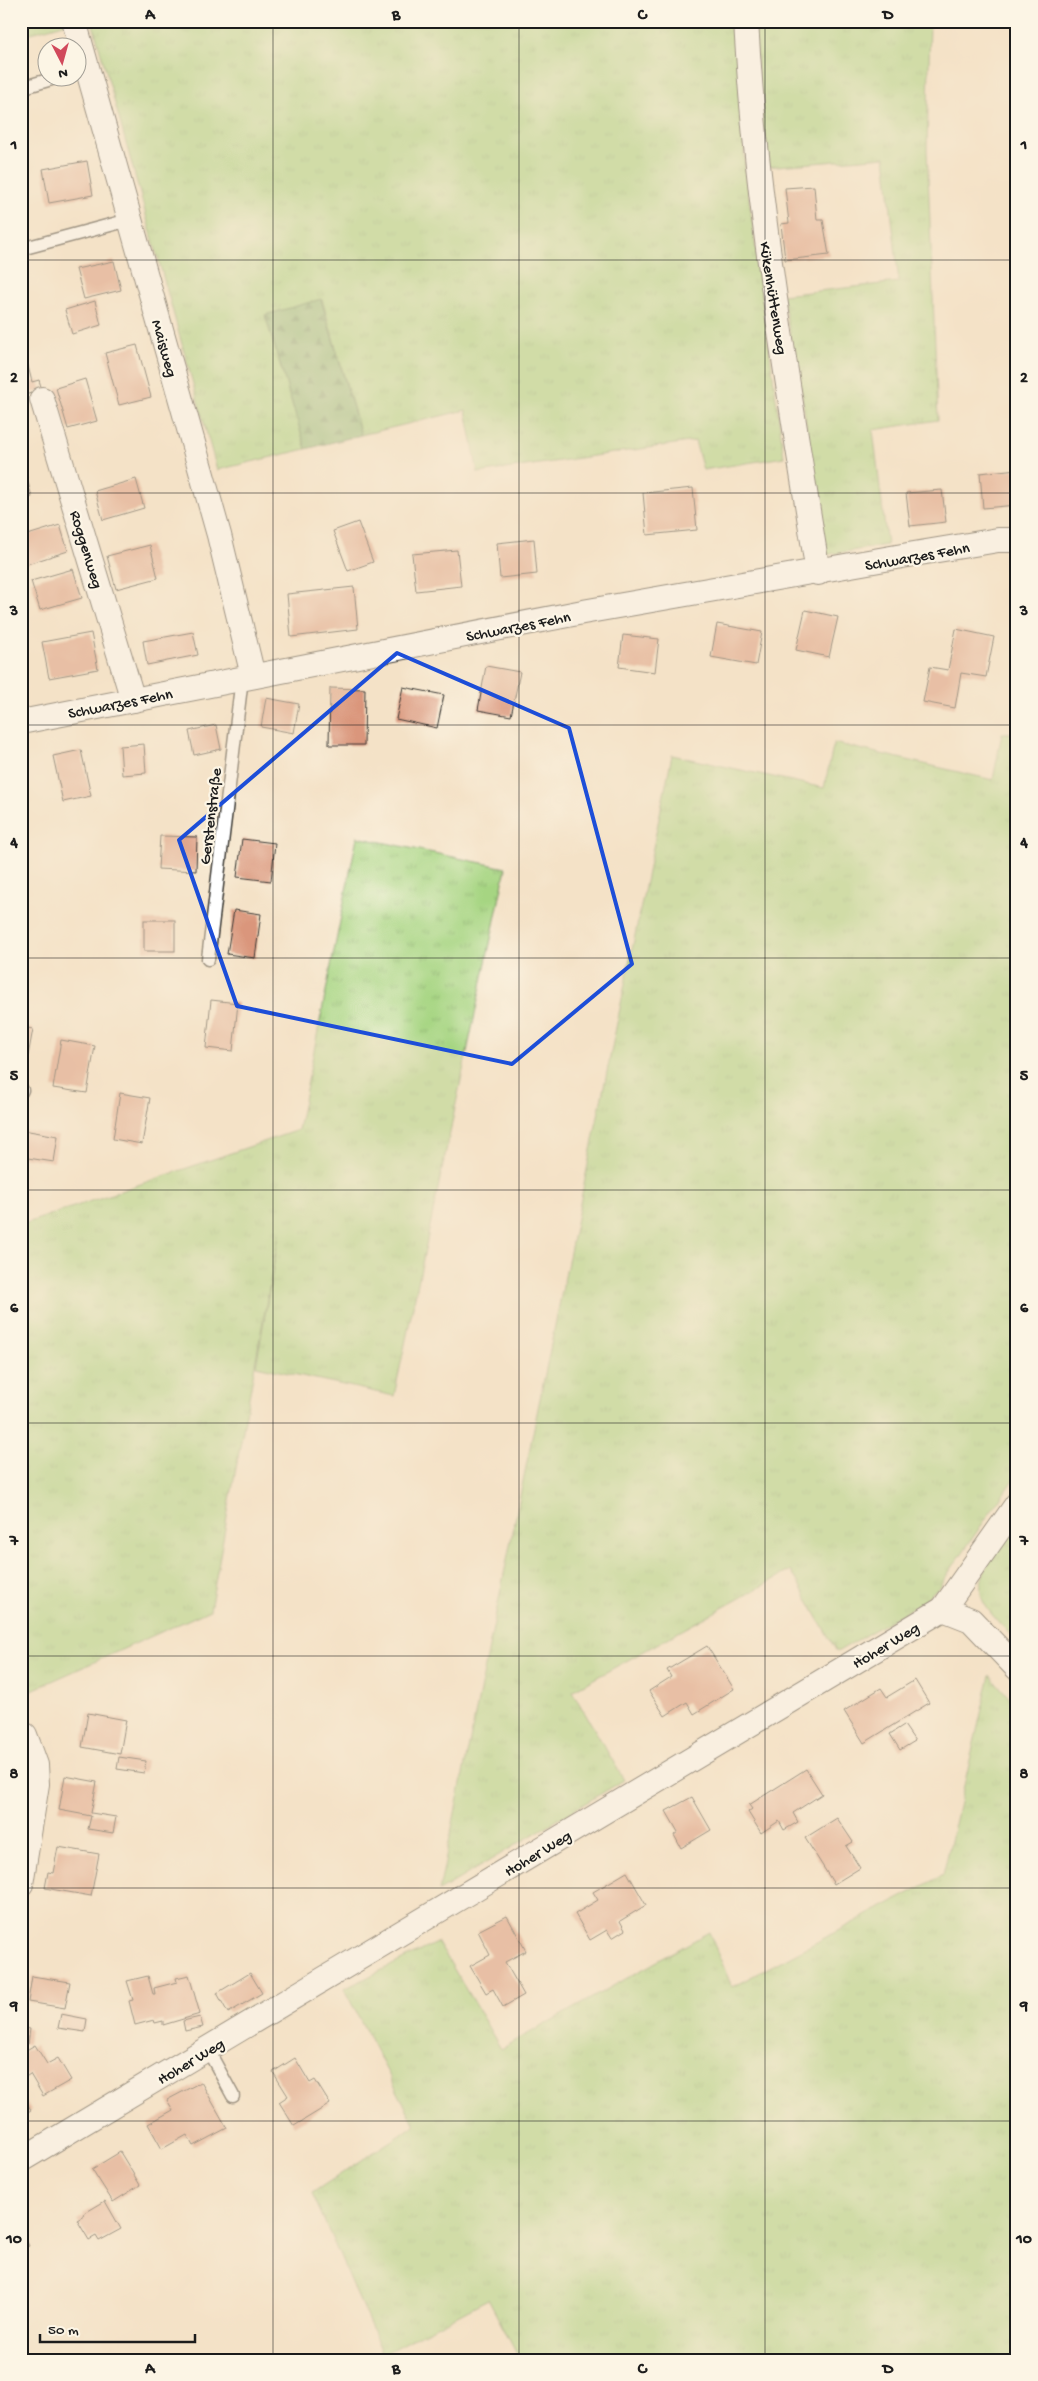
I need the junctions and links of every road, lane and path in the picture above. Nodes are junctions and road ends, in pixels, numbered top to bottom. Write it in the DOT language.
graph roads {
  1 [pos="74,21"];
  2 [pos="746,21"];
  3 [pos="77,38"];
  4 [pos="38,83"];
  5 [pos="21,88"];
  6 [pos="88,88"];
  7 [pos="129,220"];
  8 [pos="21,249"];
  9 [pos="42,399"];
  10 [pos="1017,540"];
  11 [pos="818,573"];
  12 [pos="247,677"];
  13 [pos="133,700"];
  14 [pos="21,722"];
  15 [pos="208,959"];
  16 [pos="1017,1504"];
  17 [pos="943,1609"];
  18 [pos="1017,1668"];
  19 [pos="25,1735"];
  20 [pos="21,1884"];
  21 [pos="208,2050"];
  22 [pos="233,2096"];
  23 [pos="21,2160"];
  1 -- 3 [label="street, Maisweg"];
  2 -- 11 [label="street, Kükenhüttenweg"];
  4 -- 5 [label="lane"];
  6 -- 7 [label="street, Maisweg"];
  7 -- 8 [label="lane"];
  7 -- 12 [label="street, Maisweg"];
  9 -- 13 [label="street, Roggenweg"];
  10 -- 11 [label="street, Schwarzes Fehn"];
  11 -- 12 [label="street, Schwarzes Fehn"];
  12 -- 13 [label="street, Schwarzes Fehn"];
  12 -- 15 [label="lane, Gerstenstraße"];
  13 -- 14 [label="street, Schwarzes Fehn"];
  16 -- 17 [label="street, Hoher Weg"];
  17 -- 18 [label="street"];
  17 -- 21 [label="street, Hoher Weg"];
  19 -- 20 [label="street"];
  21 -- 22 [label="lane"];
  21 -- 23 [label="street, Hoher Weg"];
}
